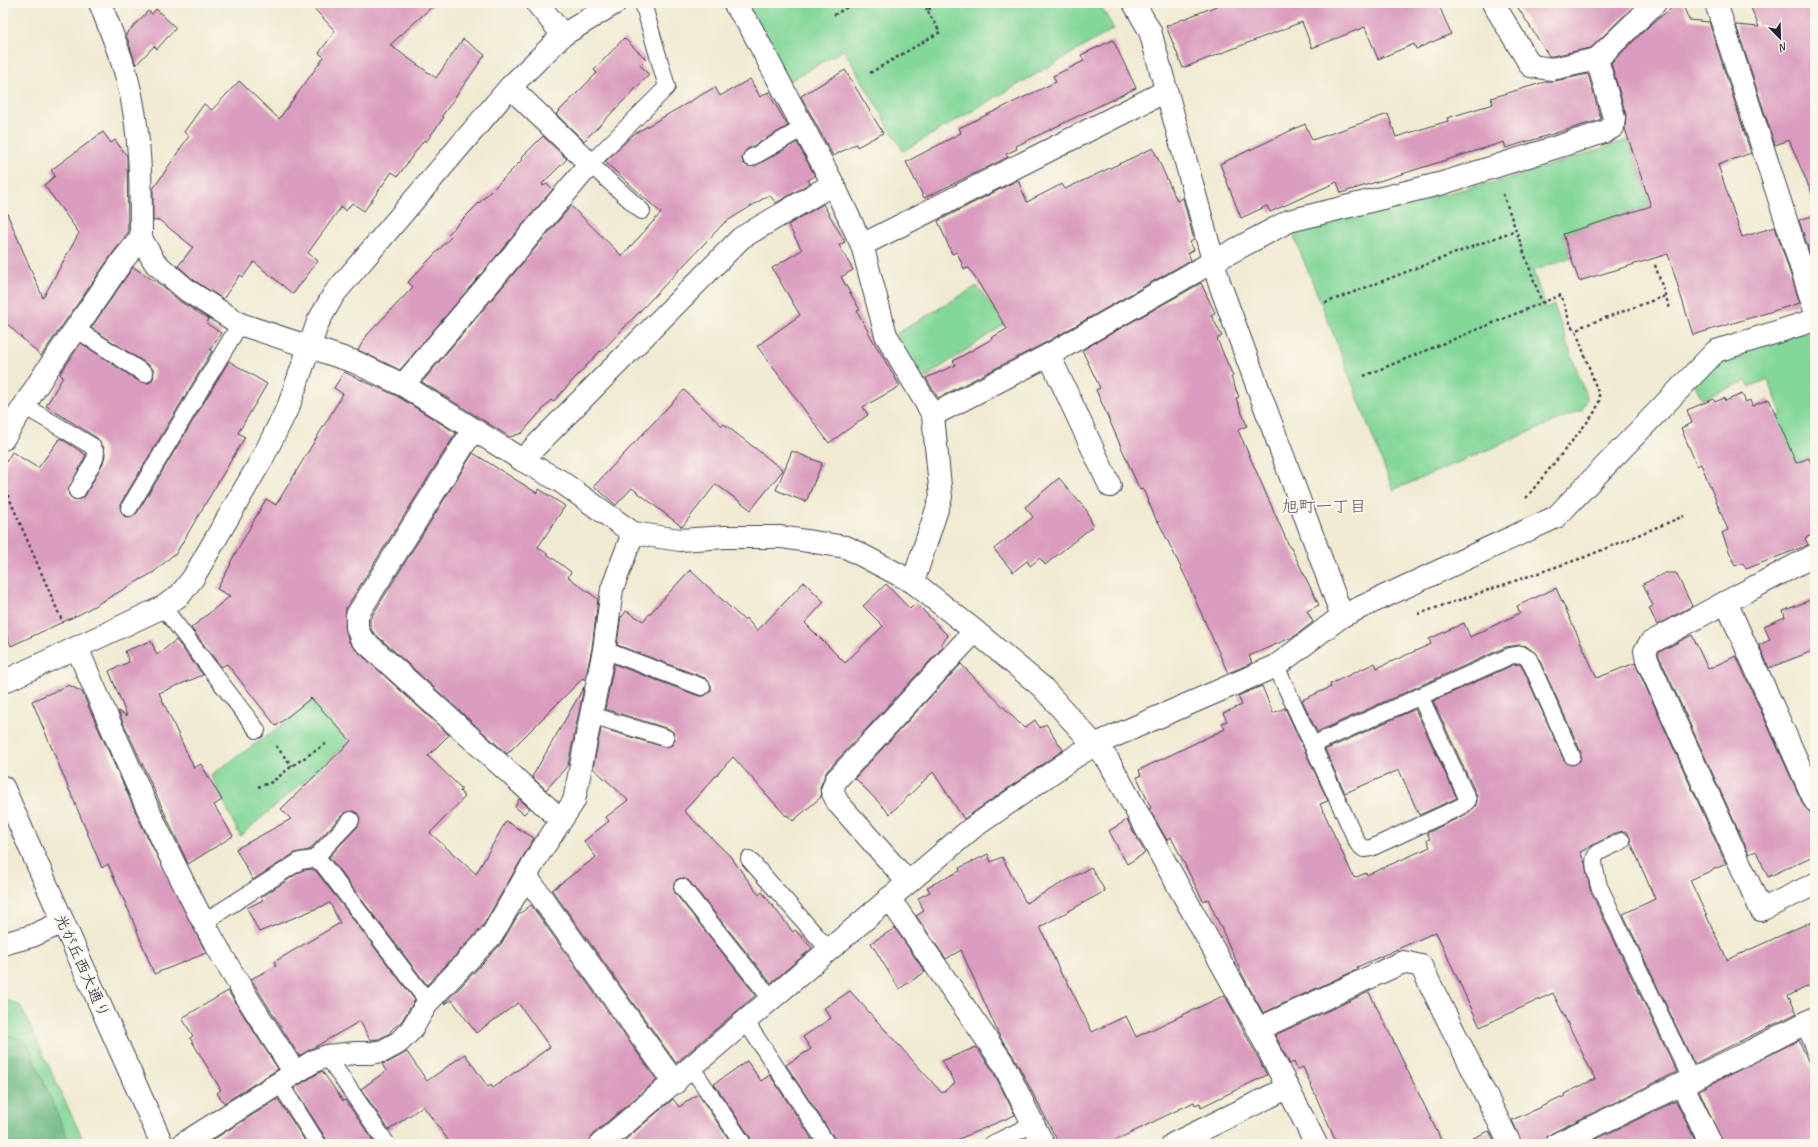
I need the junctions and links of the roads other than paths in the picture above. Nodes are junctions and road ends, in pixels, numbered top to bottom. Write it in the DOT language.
graph roads {
  1 [pos="100,3"];
  2 [pos="537,3"];
  3 [pos="615,3"];
  4 [pos="643,3"];
  5 [pos="734,3"];
  6 [pos="1134,3"];
  7 [pos="1493,3"];
  8 [pos="1655,3"];
  9 [pos="1716,3"];
  10 [pos="563,35"];
  11 [pos="1597,59"];
  12 [pos="510,87"];
  13 [pos="1166,91"];
  14 [pos="804,128"];
  15 [pos="751,158"];
  16 [pos="590,164"];
  17 [pos="833,184"];
  18 [pos="642,211"];
  19 [pos="141,238"];
  20 [pos="862,245"];
  21 [pos="1214,261"];
  22 [pos="1815,310"];
  23 [pos="1815,320"];
  24 [pos="240,324"];
  25 [pos="76,329"];
  26 [pos="310,346"];
  27 [pos="1050,355"];
  28 [pos="145,374"];
  29 [pos="404,385"];
  30 [pos="24,406"];
  31 [pos="933,415"];
  32 [pos="473,430"];
  33 [pos="3,439"];
  34 [pos="522,460"];
  35 [pos="1110,486"];
  36 [pos="77,491"];
  37 [pos="129,508"];
  38 [pos="633,533"];
  39 [pos="1815,555"];
  40 [pos="913,582"];
  41 [pos="1726,602"];
  42 [pos="163,607"];
  43 [pos="1342,616"];
  44 [pos="975,631"];
  45 [pos="77,648"];
  46 [pos="604,650"];
  47 [pos="1276,666"];
  48 [pos="3,682"];
  49 [pos="702,687"];
  50 [pos="1420,696"];
  51 [pos="591,715"];
  52 [pos="257,730"];
  53 [pos="666,738"];
  54 [pos="1094,745"];
  55 [pos="1312,745"];
  56 [pos="1572,756"];
  57 [pos="3,787"];
  58 [pos="1815,800"];
  59 [pos="352,820"];
  60 [pos="561,820"];
  61 [pos="1622,841"];
  62 [pos="314,859"];
  63 [pos="749,859"];
  64 [pos="526,876"];
  65 [pos="908,882"];
  66 [pos="1815,884"];
  67 [pos="682,887"];
  68 [pos="889,898"];
  69 [pos="63,922"];
  70 [pos="204,922"];
  71 [pos="3,944"];
  72 [pos="829,950"];
  73 [pos="772,1000"];
  74 [pos="428,1002"];
  75 [pos="1809,1021"];
  76 [pos="746,1022"];
  77 [pos="1258,1029"];
  78 [pos="1815,1050"];
  79 [pos="327,1056"];
  80 [pos="692,1068"];
  81 [pos="287,1078"];
  82 [pos="1687,1081"];
  83 [pos="675,1083"];
  84 [pos="1287,1088"];
  85 [pos="1033,1124"];
  86 [pos="607,1142"];
  87 [pos="742,1142"];
  88 [pos="162,1144"];
  89 [pos="183,1144"];
  90 [pos="318,1144"];
  91 [pos="387,1144"];
  92 [pos="827,1144"];
  93 [pos="992,1144"];
  94 [pos="1043,1144"];
  95 [pos="1173,1144"];
  96 [pos="1316,1144"];
  97 [pos="1510,1144"];
  98 [pos="1557,1144"];
  99 [pos="1711,1144"];
  1 -- 19 [label="street"];
  2 -- 10 [label="street"];
  3 -- 10 [label="street"];
  4 -- 16 [label="lane"];
  5 -- 14 [label="street"];
  6 -- 13 [label="street"];
  7 -- 11 [label="street"];
  8 -- 11 [label="street"];
  9 -- 22 [label="street"];
  10 -- 12 [label="street"];
  11 -- 21 [label="street"];
  12 -- 16 [label="street"];
  12 -- 26 [label="street"];
  13 -- 20 [label="street"];
  13 -- 21 [label="street"];
  14 -- 15 [label="lane"];
  14 -- 17 [label="street"];
  16 -- 18 [label="lane"];
  16 -- 29 [label="street"];
  17 -- 20 [label="street"];
  17 -- 34 [label="street"];
  19 -- 24 [label="street"];
  19 -- 25 [label="street"];
  20 -- 31 [label="street"];
  21 -- 27 [label="street"];
  21 -- 43 [label="street"];
  23 -- 43 [label="street"];
  24 -- 26 [label="street"];
  24 -- 37 [label="lane"];
  25 -- 28 [label="lane"];
  25 -- 30 [label="street"];
  26 -- 29 [label="street"];
  26 -- 42 [label="street"];
  27 -- 31 [label="street"];
  27 -- 35 [label="street"];
  29 -- 32 [label="street"];
  30 -- 33 [label="street"];
  30 -- 36 [label="lane"];
  31 -- 40 [label="street"];
  32 -- 34 [label="street"];
  32 -- 60 [label="street"];
  34 -- 38 [label="street"];
  38 -- 40 [label="street"];
  38 -- 46 [label="street"];
  39 -- 41 [label="street"];
  40 -- 44 [label="street"];
  41 -- 58 [label="street"];
  41 -- 66 [label="street"];
  42 -- 45 [label="street"];
  42 -- 52 [label="lane"];
  43 -- 47 [label="street"];
  44 -- 54 [label="street"];
  44 -- 65 [label="street"];
  45 -- 48 [label="street"];
  45 -- 70 [label="street"];
  46 -- 49 [label="lane"];
  46 -- 51 [label="street"];
  47 -- 54 [label="street"];
  47 -- 55 [label="lane"];
  50 -- 55 [label="lane"];
  50 -- 55 [label="lane"];
  50 -- 56 [label="lane"];
  51 -- 53 [label="lane"];
  51 -- 60 [label="street"];
  54 -- 65 [label="street"];
  54 -- 77 [label="street"];
  57 -- 69 [label="street, 光が丘西大通り"];
  59 -- 62 [label="lane"];
  60 -- 64 [label="street"];
  61 -- 82 [label="lane"];
  62 -- 70 [label="lane"];
  62 -- 74 [label="lane"];
  63 -- 72 [label="lane"];
  64 -- 74 [label="street"];
  64 -- 83 [label="street"];
  65 -- 68 [label="street"];
  67 -- 73 [label="lane"];
  68 -- 72 [label="street"];
  68 -- 85 [label="street"];
  69 -- 71 [label="street"];
  69 -- 88 [label="street, 光が丘西大通り"];
  70 -- 81 [label="street"];
  72 -- 73 [label="street"];
  73 -- 76 [label="street"];
  74 -- 79 [label="street"];
  75 -- 78 [label="lane"];
  75 -- 82 [label="street"];
  76 -- 80 [label="street"];
  76 -- 92 [label="lane"];
  77 -- 84 [label="street"];
  77 -- 97 [label="street"];
  79 -- 81 [label="street"];
  79 -- 91 [label="lane"];
  80 -- 83 [label="street"];
  80 -- 87 [label="lane"];
  81 -- 89 [label="street"];
  81 -- 90 [label="lane"];
  82 -- 98 [label="street"];
  82 -- 99 [label="street"];
  83 -- 86 [label="street"];
  84 -- 95 [label="street"];
  84 -- 96 [label="street"];
  85 -- 93 [label="lane"];
  85 -- 94 [label="street"];
}
